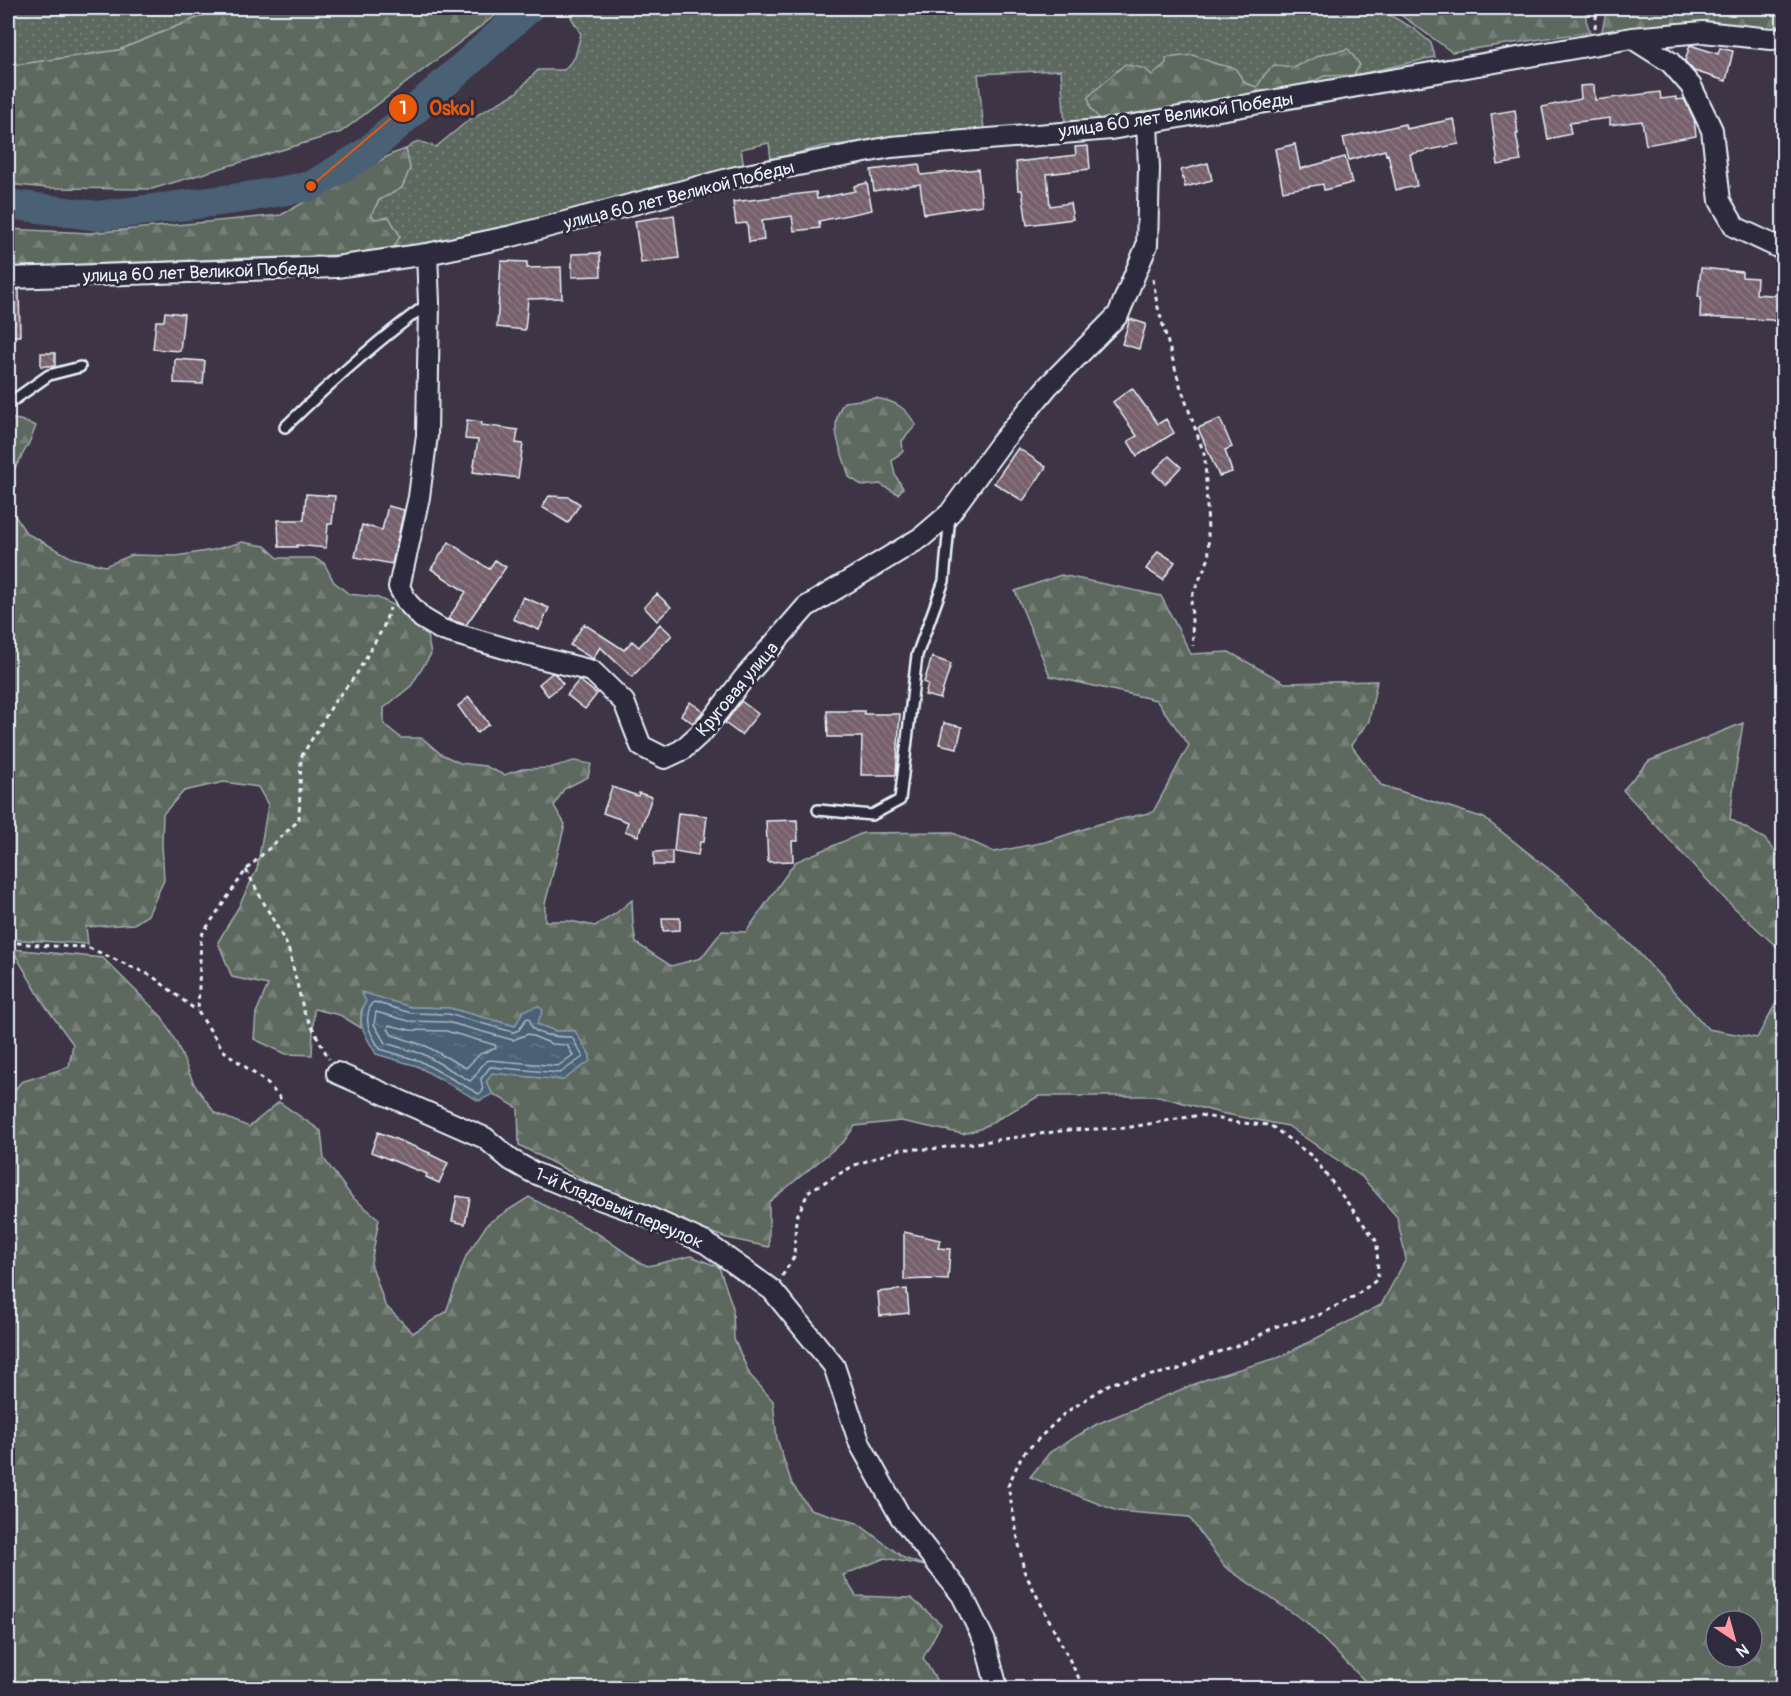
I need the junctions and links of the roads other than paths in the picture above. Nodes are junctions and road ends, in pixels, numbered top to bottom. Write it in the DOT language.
graph roads {
  1 [pos="1632,38"];
  2 [pos="1784,38"];
  3 [pos="1146,123"];
  4 [pos="1784,250"];
  5 [pos="427,254"];
  6 [pos="8,278"];
  7 [pos="429,303"];
  8 [pos="80,367"];
  9 [pos="8,404"];
  10 [pos="285,427"];
  11 [pos="950,513"];
  12 [pos="818,810"];
  13 [pos="337,1072"];
  14 [pos="997,1689"];
  1 -- 2 [label="street, улица 60 лет Великой Победы"];
  1 -- 3 [label="street, улица 60 лет Великой Победы"];
  1 -- 4 [label="street"];
  3 -- 5 [label="street, улица 60 лет Великой Победы"];
  3 -- 11 [label="street, Круговая улица"];
  5 -- 6 [label="street, улица 60 лет Великой Победы"];
  5 -- 7 [label="street"];
  7 -- 10 [label="lane"];
  7 -- 11 [label="street, Круговая улица"];
  8 -- 9 [label="lane"];
  11 -- 12 [label="lane"];
  13 -- 14 [label="street, 1-й Кладовый переулок"];
}
